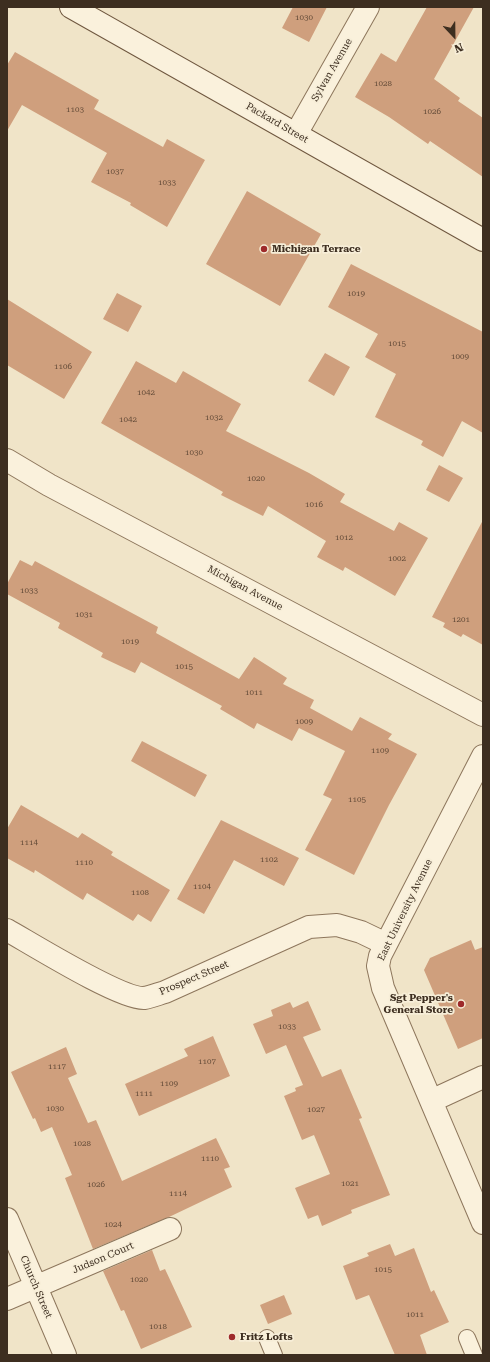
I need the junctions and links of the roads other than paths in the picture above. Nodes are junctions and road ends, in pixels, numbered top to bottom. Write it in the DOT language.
graph roads {
  1 [pos="71,7"];
  2 [pos="368,7"];
  3 [pos="296,134"];
  4 [pos="480,234"];
  5 [pos="7,460"];
  6 [pos="483,715"];
  7 [pos="483,756"];
  8 [pos="7,930"];
  9 [pos="386,944"];
  10 [pos="483,1077"];
  11 [pos="430,1101"];
  12 [pos="7,1219"];
  13 [pos="483,1223"];
  14 [pos="170,1229"];
  15 [pos="35,1287"];
  16 [pos="7,1299"];
  17 [pos="267,1338"];
  18 [pos="467,1338"];
  19 [pos="483,1353"];
  20 [pos="65,1355"];
  21 [pos="274,1355"];
  22 [pos="474,1355"];
  23 [pos="479,1355"];
  1 -- 3 [label="street, Packard Street"];
  2 -- 3 [label="street, Sylvan Avenue"];
  3 -- 4 [label="street, Packard Street"];
  5 -- 6 [label="street, Michigan Avenue"];
  7 -- 9 [label="street, East University Avenue"];
  8 -- 9 [label="street, Prospect Street"];
  9 -- 11 [label="street, East University Avenue"];
  10 -- 11 [label="street"];
  11 -- 13 [label="street, East University Avenue"];
  12 -- 15 [label="street, Church Street"];
  14 -- 15 [label="street, Judson Court"];
  15 -- 16 [label="street, Judson Court"];
  15 -- 20 [label="street, Church Street"];
  17 -- 21 [label="lane"];
  18 -- 22 [label="lane"];
  19 -- 23 [label="lane"];
}
